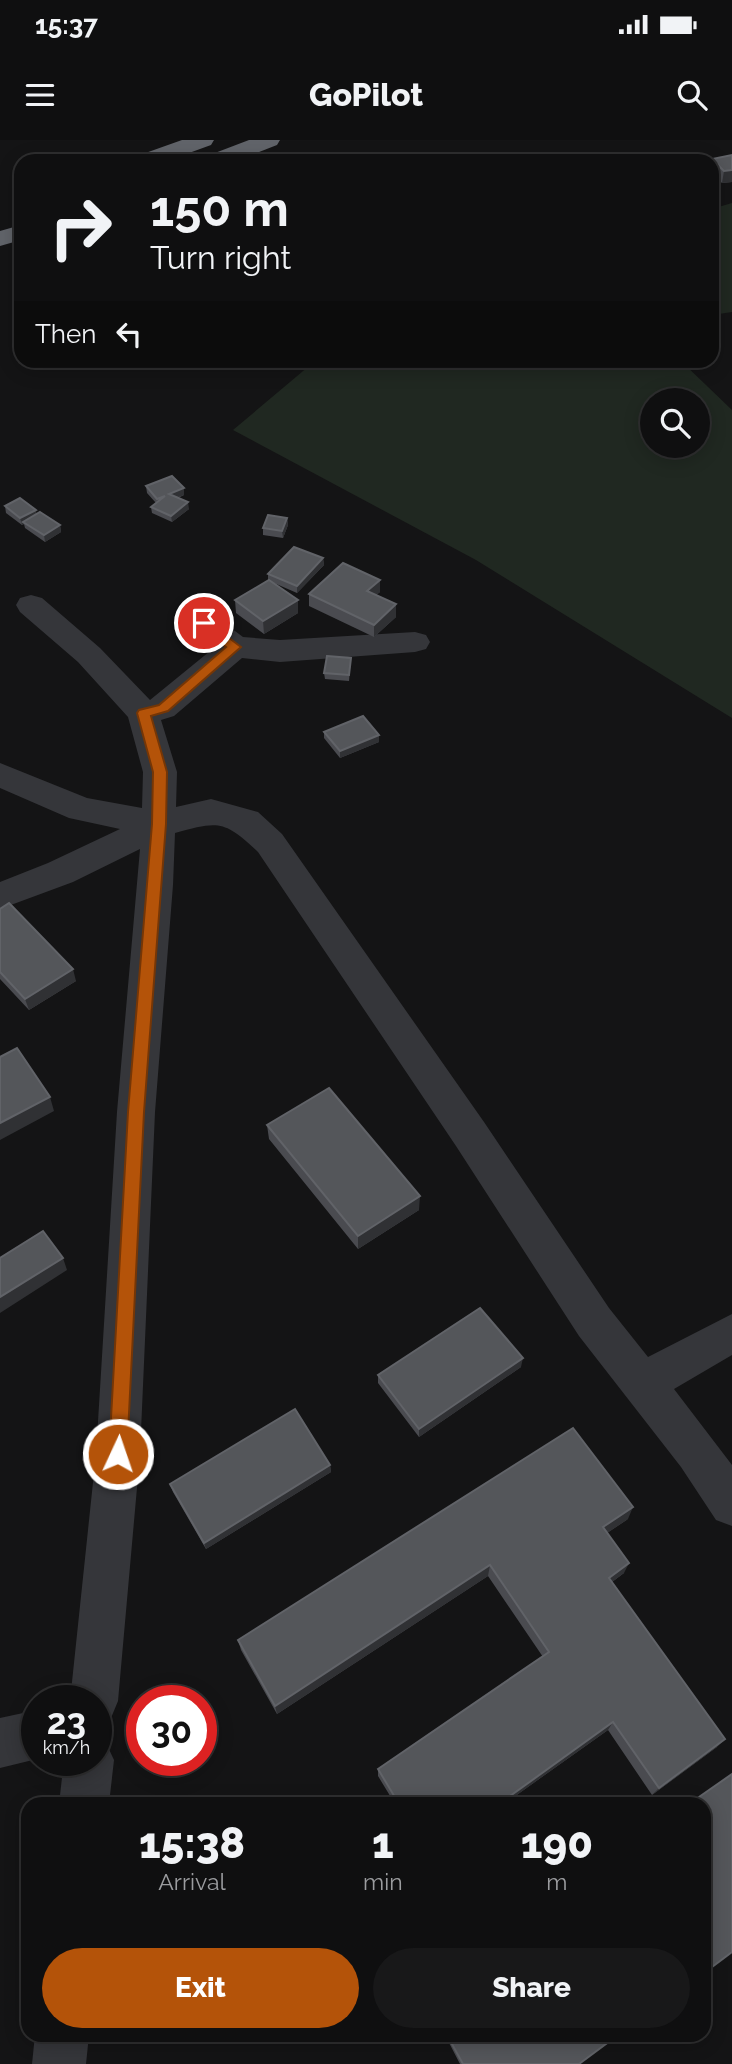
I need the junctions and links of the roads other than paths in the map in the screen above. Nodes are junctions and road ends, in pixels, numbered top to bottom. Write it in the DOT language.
graph roads {
  1 [pos="202,140"];
  2 [pos="269,140"];
  3 [pos="164,154"];
  4 [pos="233,154"];
  5 [pos="31,605"];
  6 [pos="204,623"];
  7 [pos="415,642"];
  8 [pos="234,647"];
  9 [pos="143,713"];
  10 [pos="0,775"];
  11 [pos="159,824"];
  12 [pos="0,896"];
  13 [pos="732,1333"];
  14 [pos="643,1383"];
  15 [pos="732,1504"];
  16 [pos="96,1685"];
  17 [pos="21,1738"];
  18 [pos="0,1743"];
  19 [pos="87,1776"];
  20 [pos="85,1797"];
  21 [pos="61,2042"];
  22 [pos="59,2064"];
  1 -- 3 [label="highway"];
  2 -- 4 [label="highway"];
  5 -- 9 [label="street"];
  6 -- 8 [label="street"];
  7 -- 8 [label="street"];
  8 -- 9 [label="street"];
  9 -- 11 [label="street"];
  10 -- 11 [label="street"];
  11 -- 12 [label="street"];
  11 -- 14 [label="street"];
  11 -- 16 [label="street"];
  13 -- 14 [label="street"];
  14 -- 15 [label="street"];
  17 -- 18 [label="street"];
  19 -- 20 [label="street"];
  21 -- 22 [label="street"];
}
